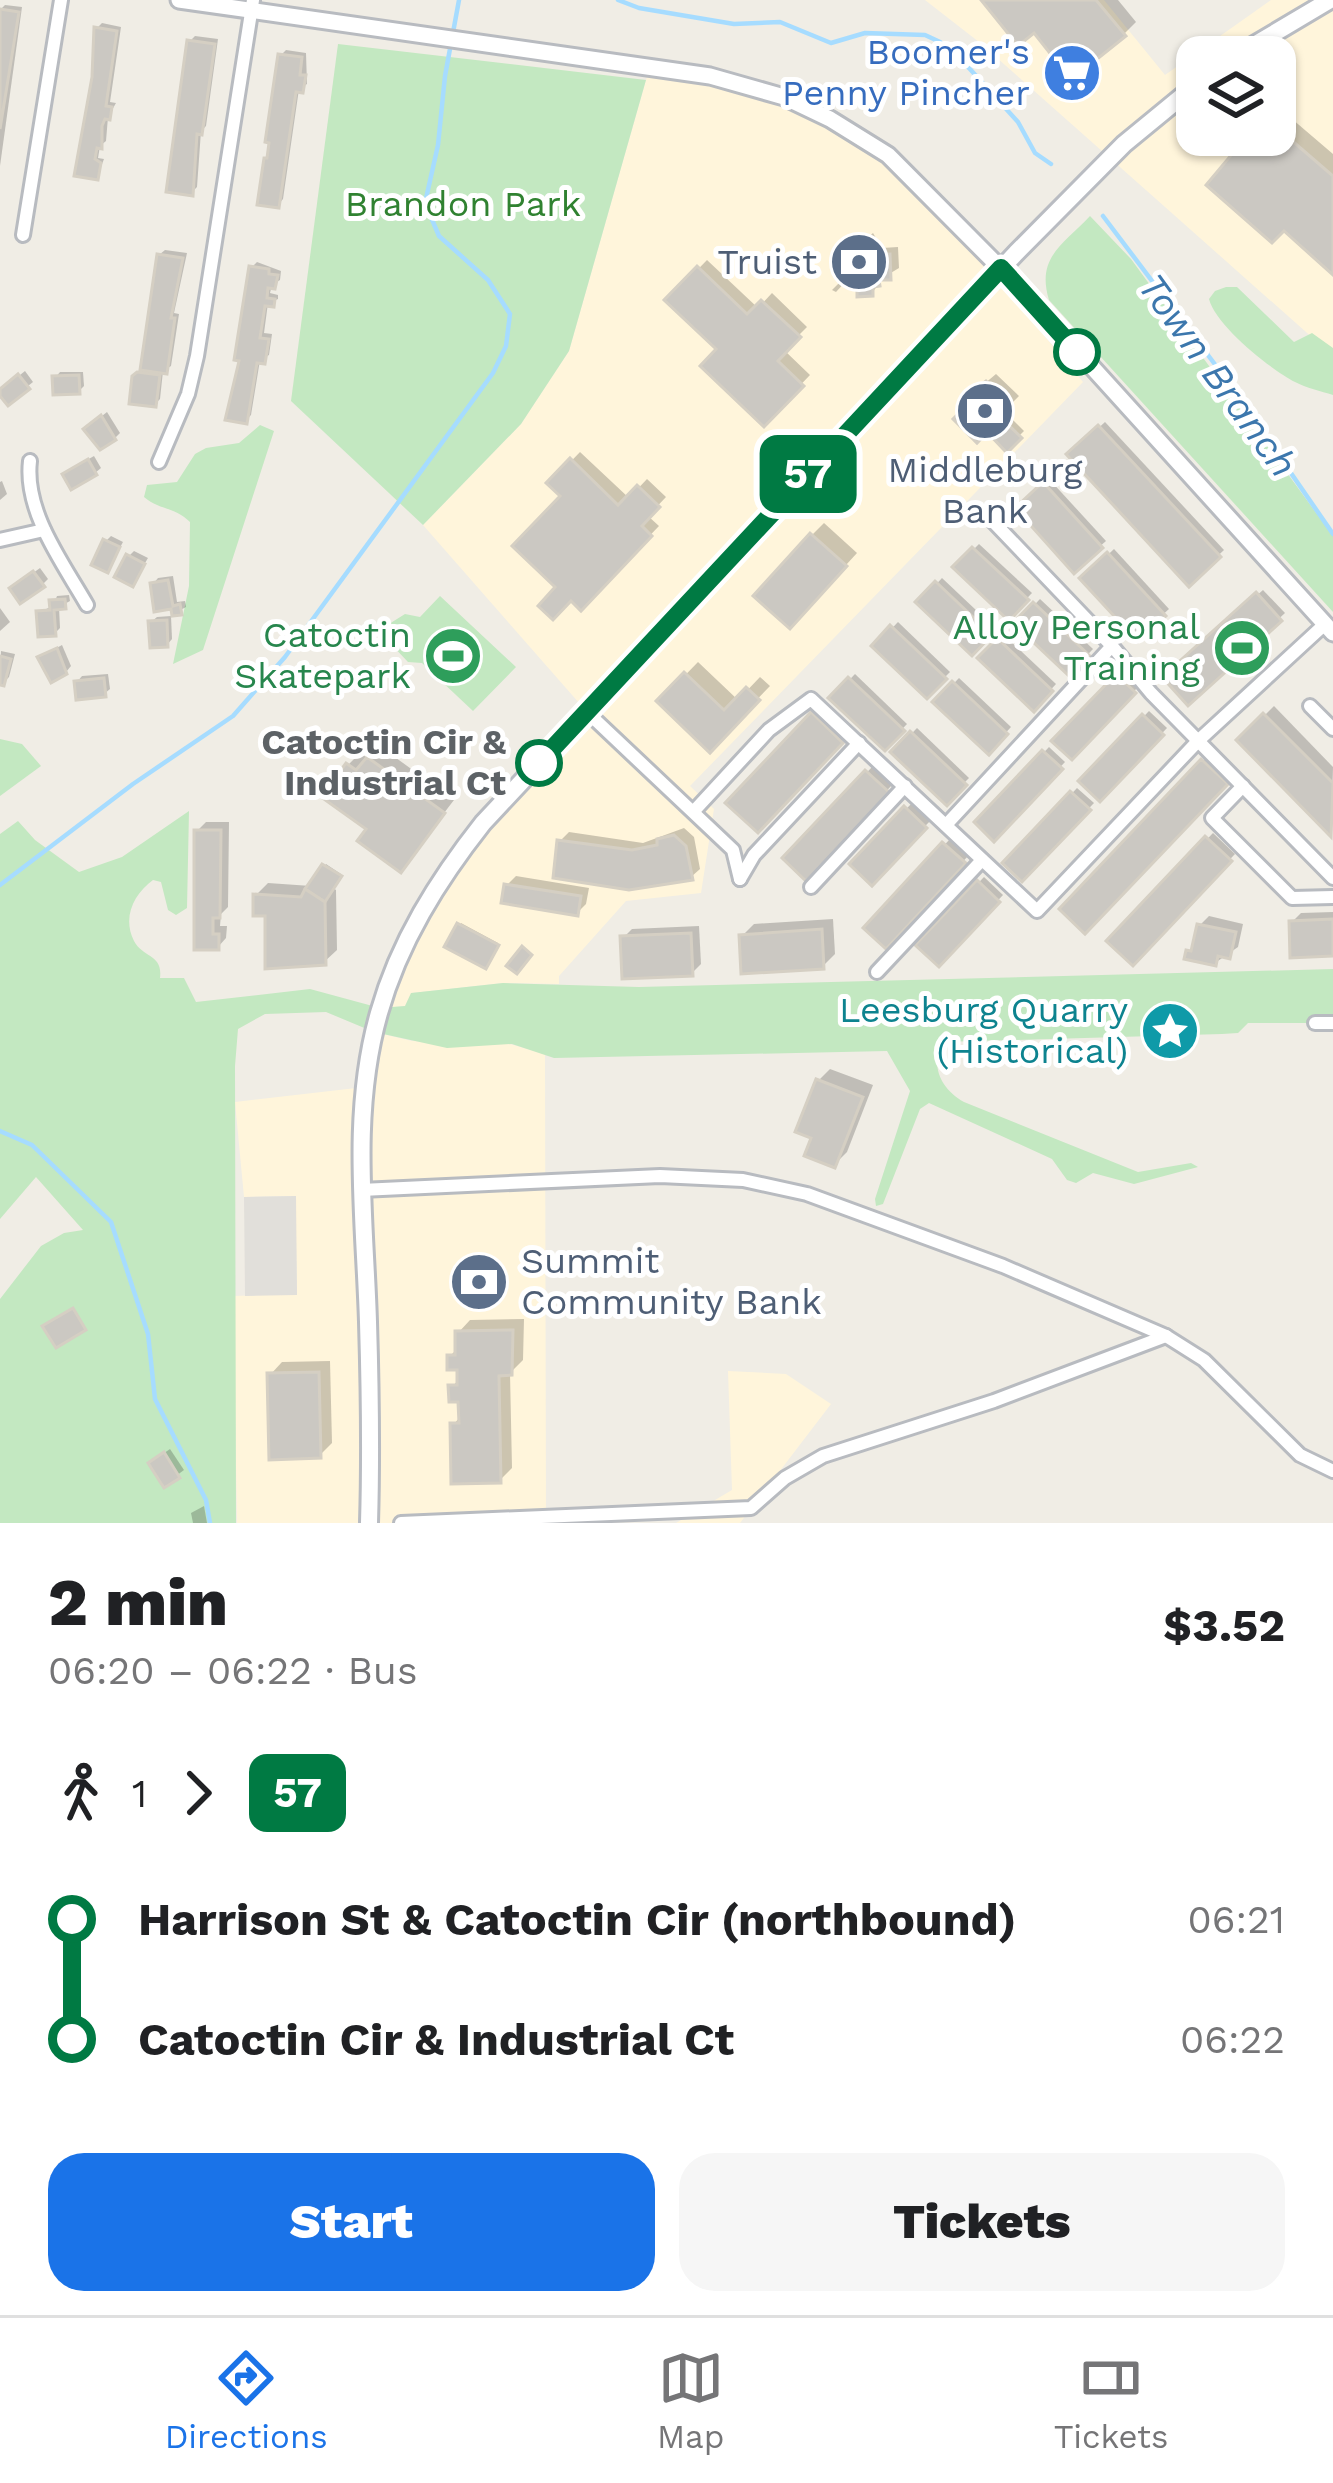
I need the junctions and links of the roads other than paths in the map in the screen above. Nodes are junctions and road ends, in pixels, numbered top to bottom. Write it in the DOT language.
graph roads {
  1 [pos="61,0"];
  2 [pos="179,0"];
  3 [pos="1330,0"];
  4 [pos="252,6"];
  5 [pos="1269,36"];
  6 [pos="1176,101"];
  7 [pos="23,235"];
  8 [pos="1001,268"];
  9 [pos="30,461"];
  10 [pos="159,462"];
  11 [pos="984,512"];
  12 [pos="44,530"];
  13 [pos="0,540"];
  14 [pos="87,605"];
  15 [pos="1329,628"];
  16 [pos="1112,646"];
  17 [pos="1310,706"];
  18 [pos="587,712"];
  19 [pos="1333,729"];
  20 [pos="1198,740"];
  21 [pos="859,742"];
  22 [pos="905,786"];
  23 [pos="1243,786"];
  24 [pos="694,812"];
  25 [pos="946,824"];
  26 [pos="982,860"];
  27 [pos="1333,878"];
  28 [pos="811,887"];
  29 [pos="1333,897"];
  30 [pos="878,972"];
  31 [pos="1315,1023"];
  32 [pos="1333,1023"];
  33 [pos="361,1190"];
  34 [pos="1166,1336"];
  35 [pos="1333,1471"];
  36 [pos="369,1523"];
  37 [pos="401,1523"];
  1 -- 7 [label="street"];
  2 -- 4 [label="street"];
  3 -- 5 [label="main road"];
  4 -- 8 [label="street"];
  4 -- 10 [label="street"];
  6 -- 8 [label="main road"];
  8 -- 15 [label="street"];
  8 -- 18 [label="main road"];
  9 -- 12 [label="street"];
  11 -- 16 [label="street"];
  12 -- 13 [label="street"];
  12 -- 14 [label="street"];
  15 -- 20 [label="street"];
  16 -- 20 [label="street"];
  16 -- 25 [label="street"];
  17 -- 19 [label="street"];
  18 -- 24 [label="street"];
  18 -- 33 [label="main road"];
  20 -- 23 [label="street"];
  20 -- 26 [label="street"];
  21 -- 22 [label="street"];
  21 -- 24 [label="street"];
  21 -- 24 [label="street"];
  22 -- 25 [label="street"];
  22 -- 28 [label="street"];
  23 -- 27 [label="street"];
  23 -- 29 [label="street"];
  25 -- 26 [label="street"];
  26 -- 30 [label="street"];
  31 -- 32 [label="street"];
  33 -- 34 [label="street"];
  33 -- 36 [label="main road"];
  34 -- 35 [label="street"];
  34 -- 37 [label="street"];
}
